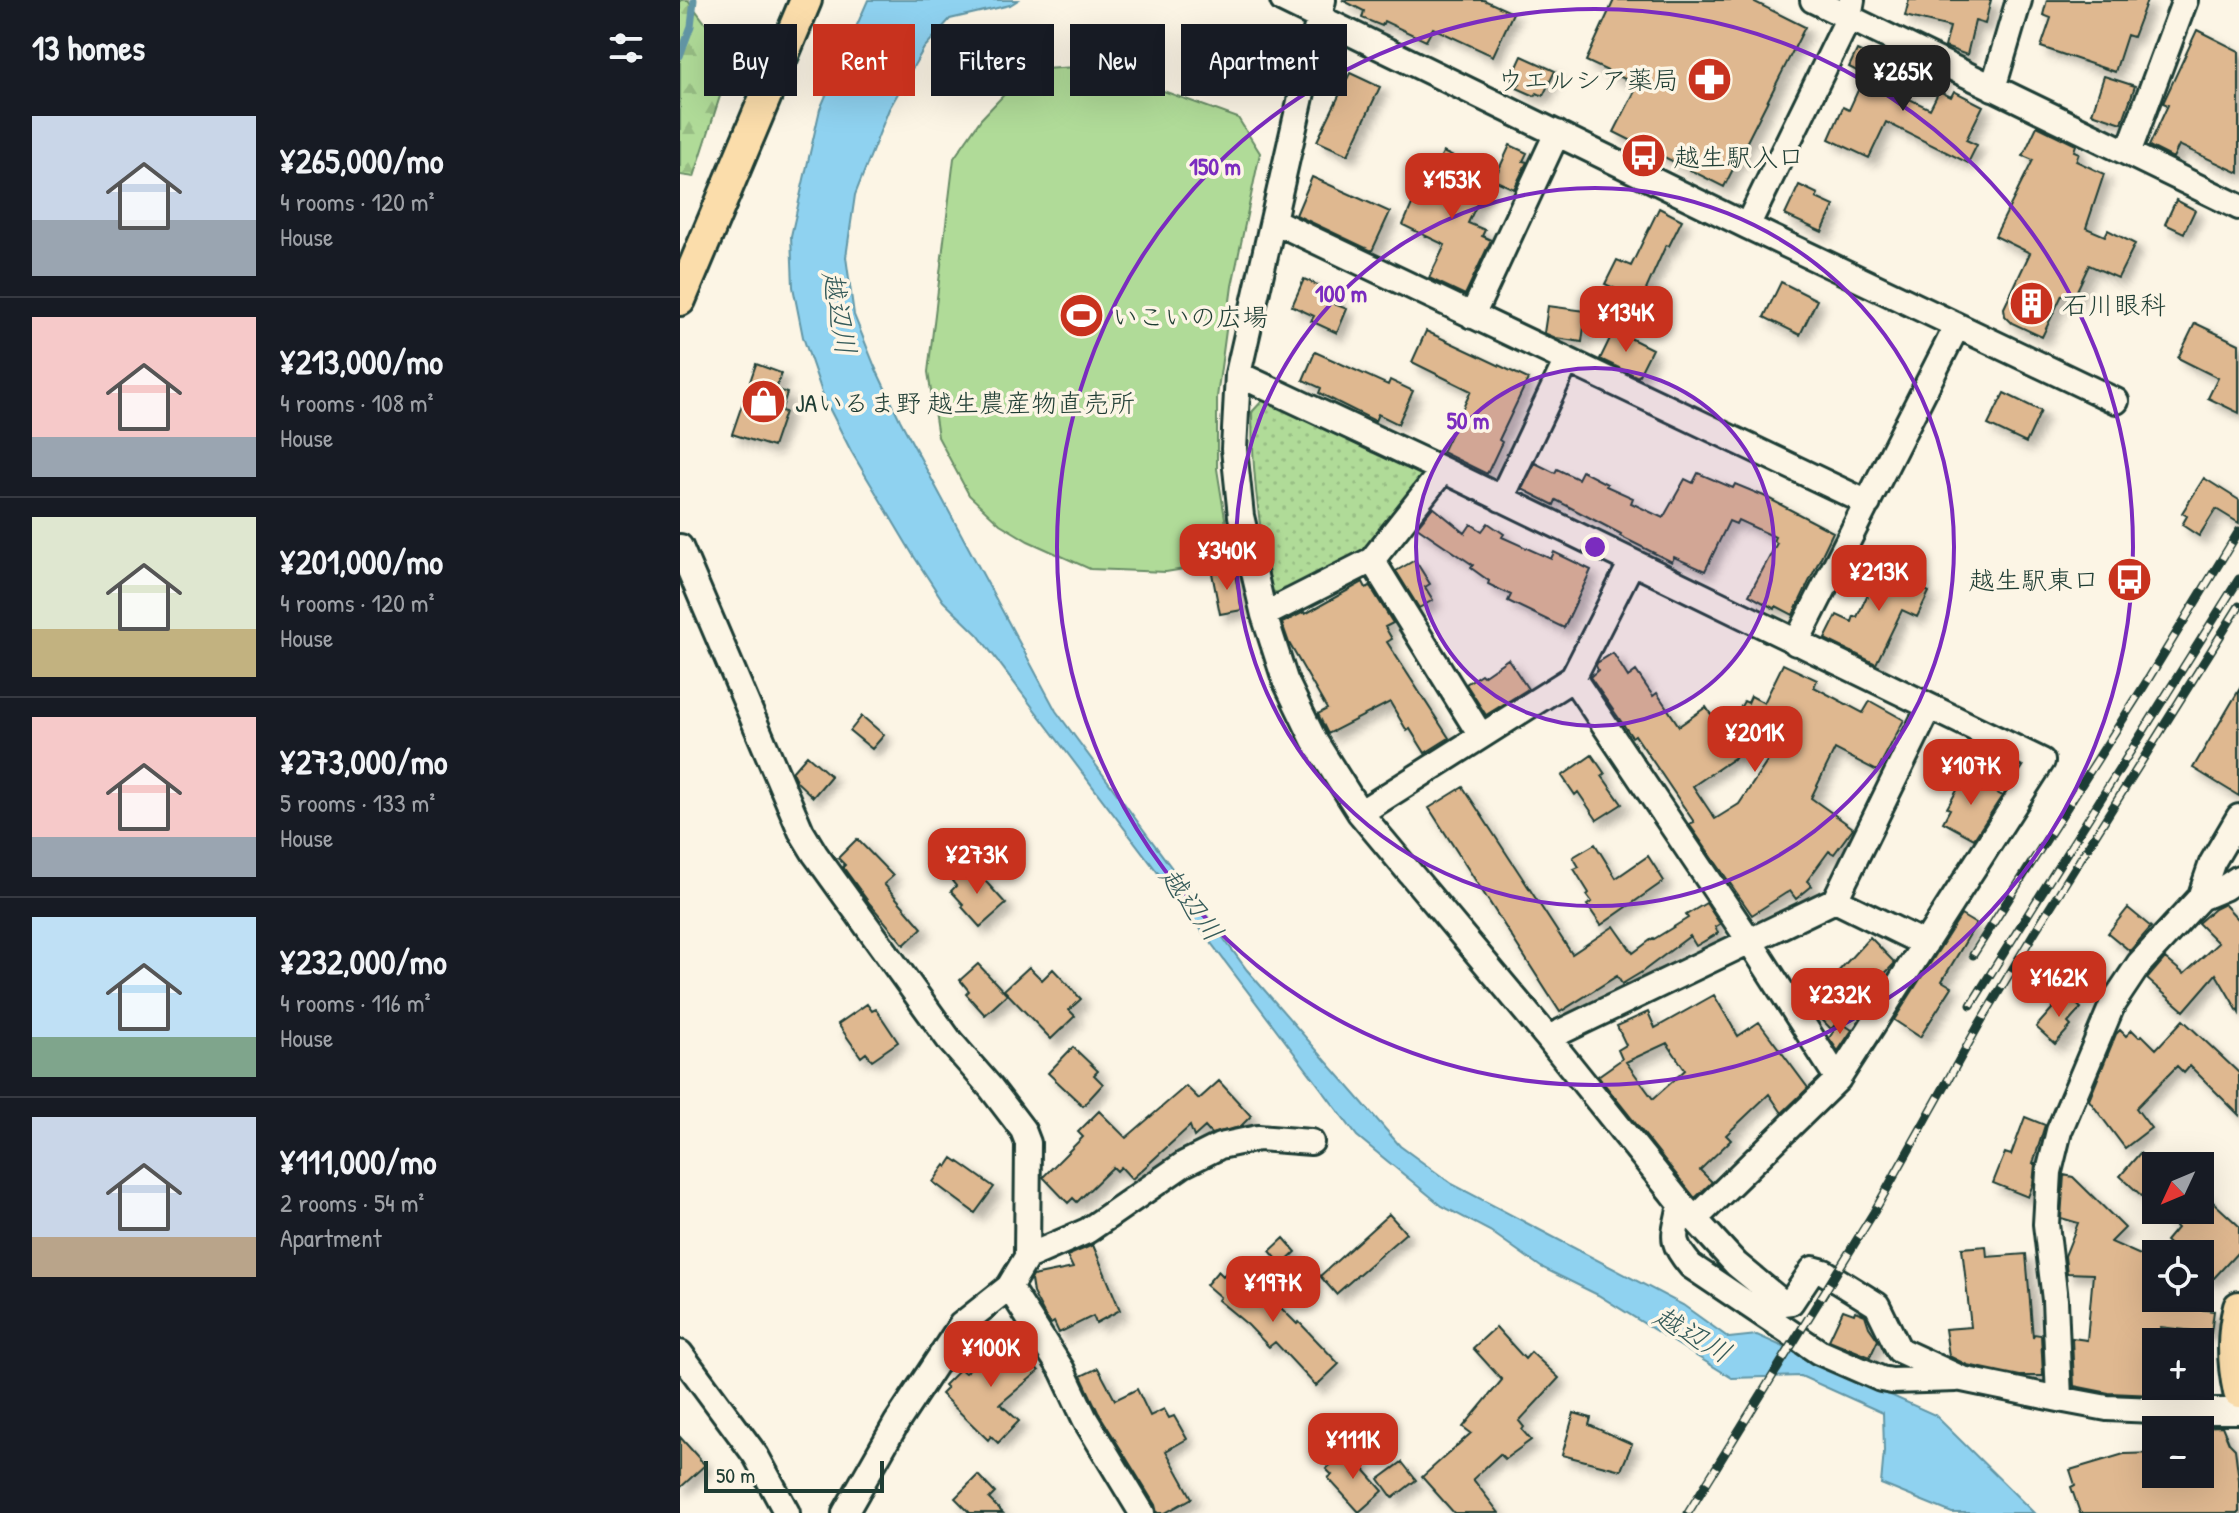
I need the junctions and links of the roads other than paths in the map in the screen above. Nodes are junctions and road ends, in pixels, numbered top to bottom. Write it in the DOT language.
graph roads {
  1 [pos="806,0"];
  2 [pos="1813,0"];
  3 [pos="2019,0"];
  4 [pos="2185,0"];
  5 [pos="1285,1"];
  6 [pos="1321,8"];
  7 [pos="1850,8"];
  8 [pos="1993,88"];
  9 [pos="1557,133"];
  10 [pos="2128,153"];
  11 [pos="2239,207"];
  12 [pos="1274,221"];
  13 [pos="1747,226"];
  14 [pos="680,300"];
  15 [pos="1472,316"];
  16 [pos="1957,326"];
  17 [pos="1567,360"];
  18 [pos="1238,374"];
  19 [pos="2116,401"];
  20 [pos="1443,470"];
  21 [pos="1501,499"];
  22 [pos="1868,503"];
  23 [pos="680,547"];
  24 [pos="1372,560"];
  25 [pos="1632,562"];
  26 [pos="1264,615"];
  27 [pos="1796,643"];
  28 [pos="1573,678"];
  29 [pos="1929,708"];
  30 [pos="1481,736"];
  31 [pos="1360,813"];
  32 [pos="2239,817"];
  33 [pos="2239,878"];
  34 [pos="2200,898"];
  35 [pos="1835,900"];
  36 [pos="1749,940"];
  37 [pos="1925,944"];
  38 [pos="1548,1038"];
  39 [pos="1838,1079"];
  40 [pos="1311,1142"];
  41 [pos="1688,1212"];
  42 [pos="1027,1257"];
  43 [pos="1009,1287"];
  44 [pos="2239,1307"];
  45 [pos="680,1353"];
  46 [pos="1962,1379"];
  47 [pos="2239,1392"];
  48 [pos="2059,1399"];
  49 [pos="2239,1411"];
  50 [pos="787,1513"];
  51 [pos="845,1513"];
  52 [pos="1142,1513"];
  1 -- 14 [label="main road"];
  2 -- 7 [label="street"];
  3 -- 8 [label="street"];
  4 -- 10 [label="street"];
  5 -- 6 [label="street"];
  6 -- 9 [label="street"];
  6 -- 12 [label="street"];
  7 -- 8 [label="street"];
  7 -- 13 [label="street"];
  8 -- 10 [label="street"];
  9 -- 13 [label="street"];
  9 -- 15 [label="street"];
  10 -- 11 [label="street"];
  12 -- 15 [label="street"];
  12 -- 18 [label="street"];
  13 -- 16 [label="street"];
  15 -- 17 [label="street"];
  16 -- 19 [label="street"];
  16 -- 22 [label="street"];
  17 -- 21 [label="street"];
  17 -- 22 [label="street"];
  18 -- 20 [label="street"];
  18 -- 26 [label="street"];
  20 -- 21 [label="street"];
  20 -- 24 [label="street"];
  21 -- 25 [label="street"];
  22 -- 27 [label="street"];
  23 -- 42 [label="street"];
  24 -- 26 [label="street"];
  24 -- 30 [label="street"];
  25 -- 27 [label="street"];
  25 -- 28 [label="street"];
  26 -- 31 [label="street"];
  27 -- 29 [label="street"];
  28 -- 30 [label="street"];
  28 -- 36 [label="street"];
  29 -- 35 [label="street"];
  29 -- 37 [label="street"];
  30 -- 31 [label="street"];
  31 -- 38 [label="street"];
  32 -- 34 [label="street"];
  33 -- 34 [label="street"];
  34 -- 48 [label="street"];
  35 -- 36 [label="street"];
  35 -- 37 [label="street"];
  36 -- 38 [label="street"];
  36 -- 39 [label="street"];
  37 -- 39 [label="street"];
  38 -- 41 [label="street"];
  39 -- 41 [label="street"];
  40 -- 42 [label="street"];
  41 -- 46 [label="street"];
  41 -- 46 [label="street"];
  42 -- 43 [label="street"];
  43 -- 51 [label="street"];
  43 -- 52 [label="street"];
  44 -- 47 [label="main road"];
  45 -- 50 [label="street"];
  46 -- 48 [label="street"];
  48 -- 49 [label="street"];
}
